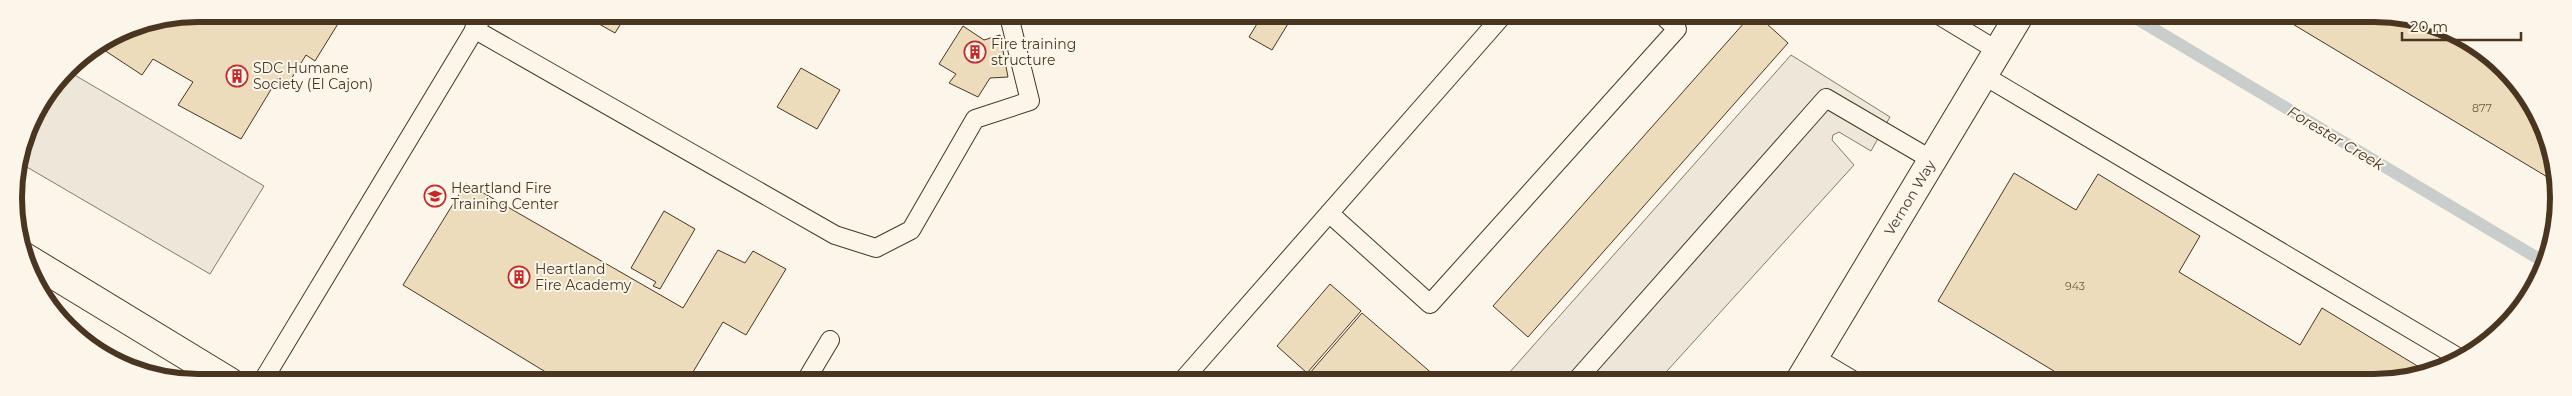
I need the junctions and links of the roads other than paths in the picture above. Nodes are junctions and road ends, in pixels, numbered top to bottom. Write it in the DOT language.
graph roads {
  1 [pos="479,22"];
  2 [pos="1011,22"];
  3 [pos="1496,23"];
  4 [pos="1670,23"];
  5 [pos="1952,23"];
  6 [pos="2015,23"];
  7 [pos="474,29"];
  8 [pos="1998,51"];
  9 [pos="1984,75"];
  10 [pos="1932,160"];
  11 [pos="1329,213"];
  12 [pos="35,264"];
  13 [pos="830,340"];
  14 [pos="2453,354"];
  15 [pos="1814,357"];
  16 [pos="1583,373"];
  17 [pos="1804,373"];
  18 [pos="1841,373"];
  19 [pos="217,374"];
  20 [pos="267,374"];
  21 [pos="810,374"];
  22 [pos="1188,374"];
  1 -- 7 [label="lane"];
  2 -- 7 [label="lane"];
  3 -- 11 [label="lane"];
  4 -- 11 [label="lane"];
  5 -- 8 [label="lane"];
  6 -- 8 [label="street, Vernon Way"];
  7 -- 20 [label="lane"];
  8 -- 9 [label="street, Vernon Way"];
  9 -- 10 [label="street, Vernon Way"];
  9 -- 14 [label="lane"];
  10 -- 15 [label="street, Vernon Way"];
  10 -- 16 [label="lane"];
  11 -- 22 [label="lane"];
  12 -- 19 [label="street"];
  13 -- 21 [label="lane"];
  15 -- 17 [label="street, Vernon Way"];
  15 -- 18 [label="lane"];
}
